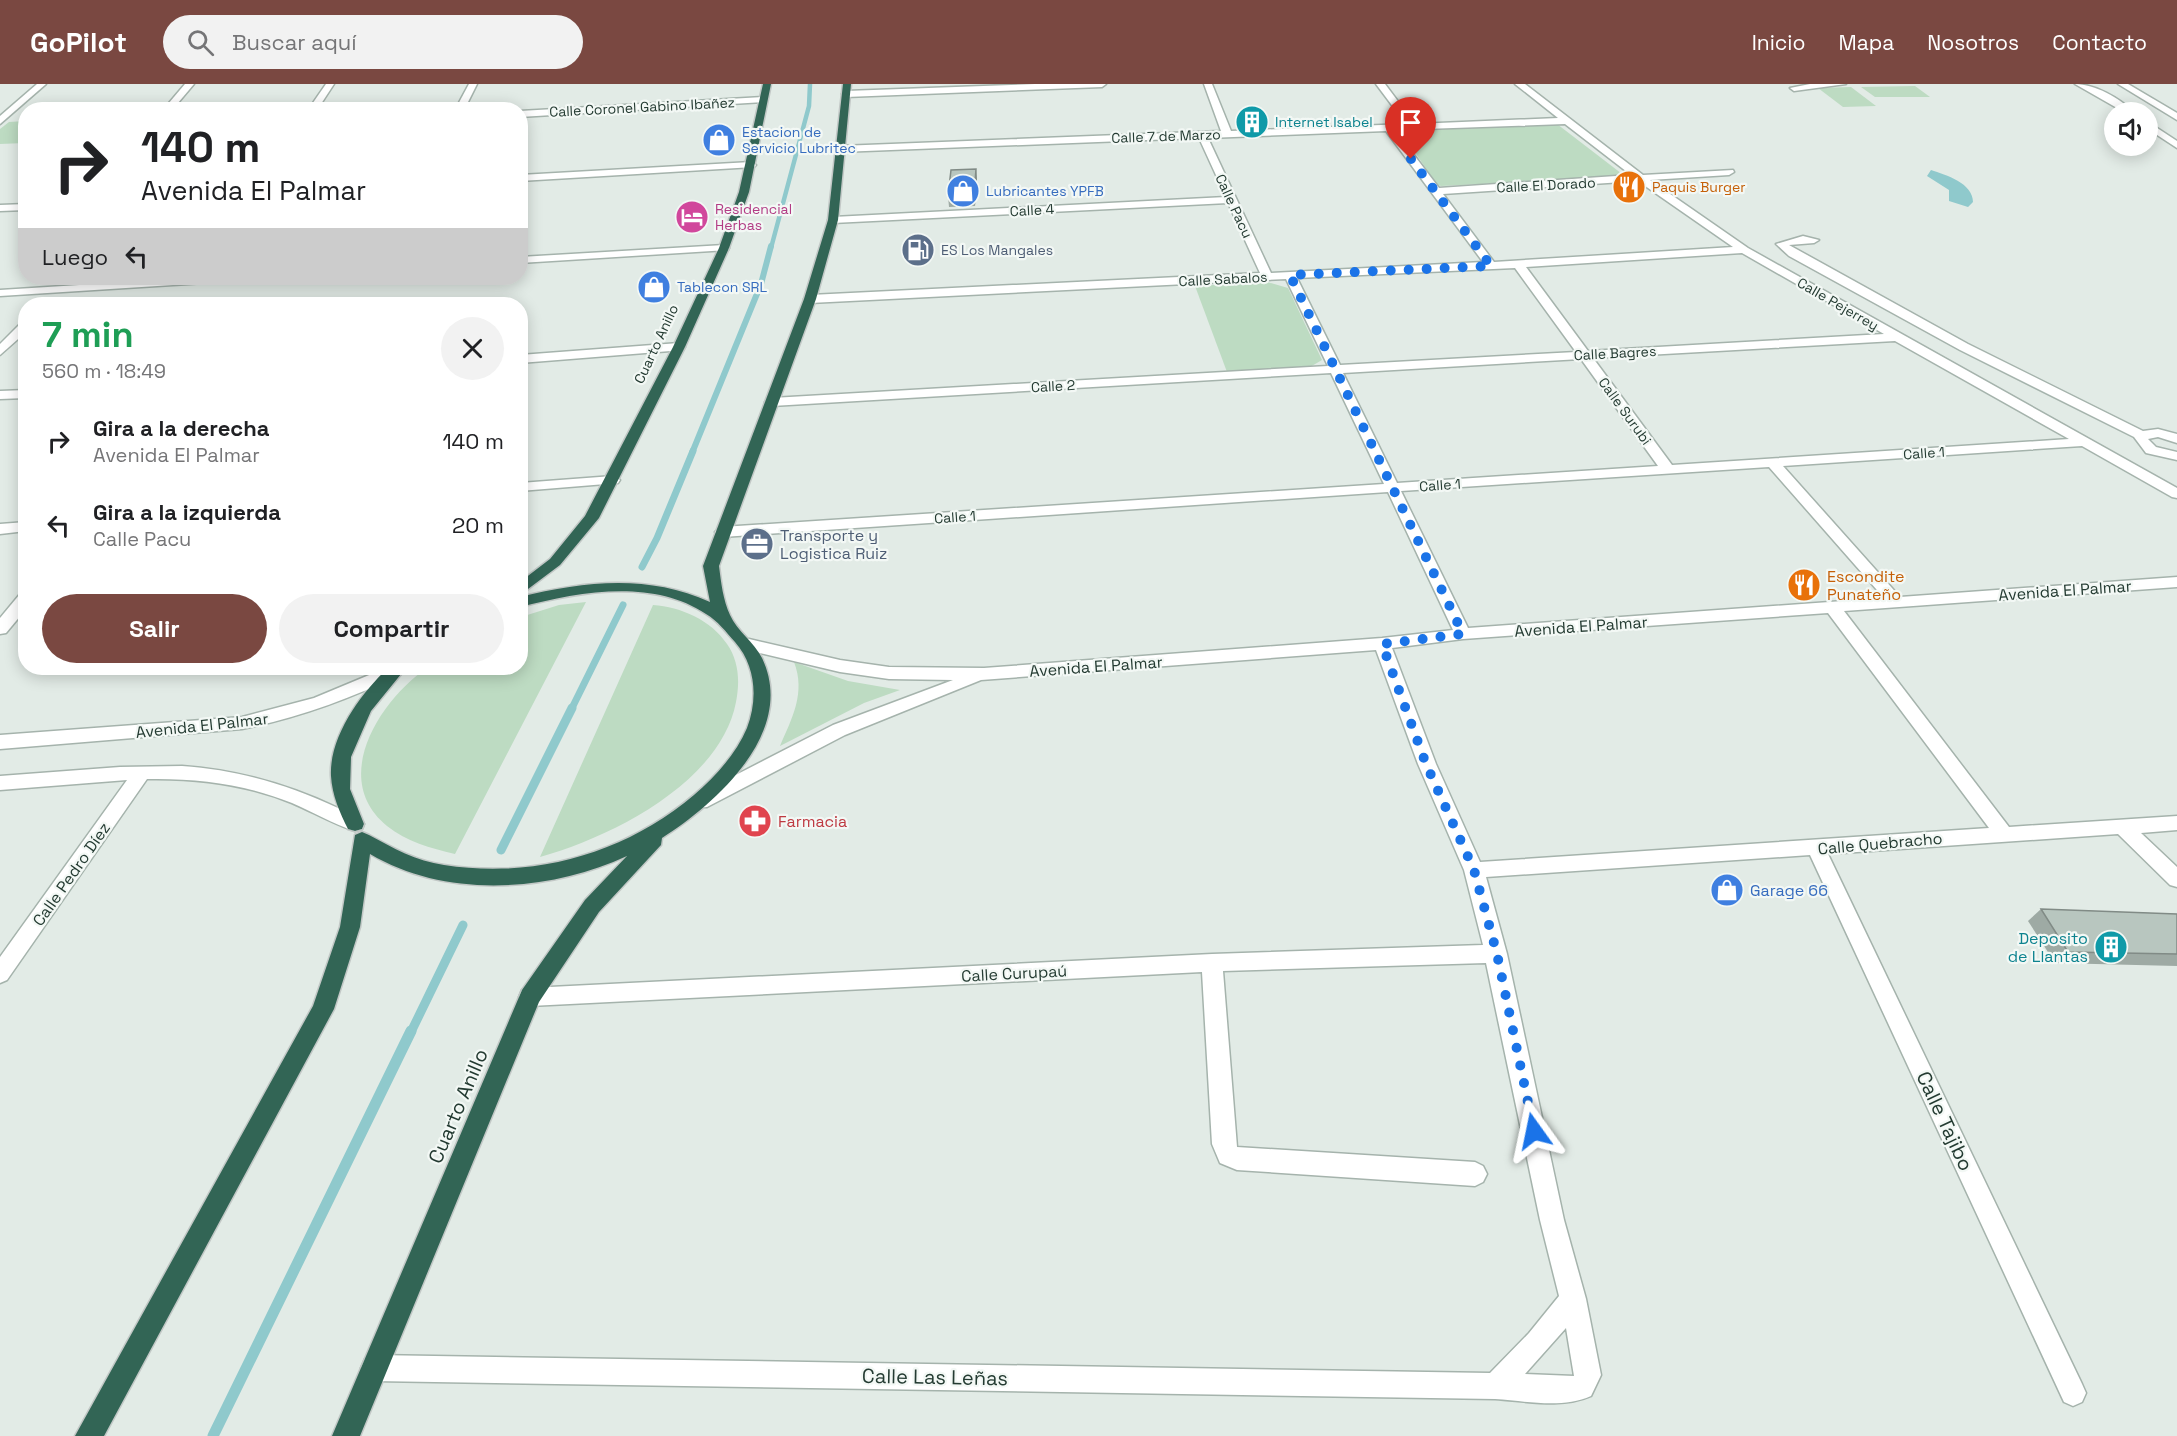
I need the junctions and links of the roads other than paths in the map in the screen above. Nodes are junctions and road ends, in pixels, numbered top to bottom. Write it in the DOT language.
graph roads {
  1 [pos="42,84"];
  2 [pos="190,84"];
  3 [pos="330,84"];
  4 [pos="473,84"];
  5 [pos="767,84"];
  6 [pos="1102,84"];
  7 [pos="1208,84"];
  8 [pos="1380,84"];
  9 [pos="1519,84"];
  10 [pos="1842,84"];
  11 [pos="2079,84"];
  12 [pos="2122,84"];
  13 [pos="1001,86"];
  14 [pos="1794,88"];
  15 [pos="846,89"];
  16 [pos="764,100"];
  17 [pos="21,102"];
  18 [pos="174,102"];
  19 [pos="318,102"];
  20 [pos="463,102"];
  21 [pos="2113,102"];
  22 [pos="18,105"];
  23 [pos="528,114"];
  24 [pos="2177,117"];
  25 [pos="0,120"];
  26 [pos="1564,121"];
  27 [pos="1413,126"];
  28 [pos="1388,128"];
  29 [pos="2158,132"];
  30 [pos="1227,134"];
  31 [pos="1203,135"];
  32 [pos="2177,145"];
  33 [pos="840,149"];
  34 [pos="751,165"];
  35 [pos="1729,172"];
  36 [pos="528,178"];
  37 [pos="1642,179"];
  38 [pos="1435,191"];
  39 [pos="1231,200"];
  40 [pos="18,207"];
  41 [pos="0,208"];
  42 [pos="833,220"];
  43 [pos="1814,240"];
  44 [pos="724,248"];
  45 [pos="1744,250"];
  46 [pos="528,260"];
  47 [pos="1518,264"];
  48 [pos="1491,266"];
  49 [pos="1290,275"];
  50 [pos="1267,276"];
  51 [pos="122,285"];
  52 [pos="62,289"];
  53 [pos="0,293"];
  54 [pos="53,297"];
  55 [pos="810,298"];
  56 [pos="18,334"];
  57 [pos="1895,337"];
  58 [pos="679,347"];
  59 [pos="0,351"];
  60 [pos="1584,354"];
  61 [pos="528,358"];
  62 [pos="1334,369"];
  63 [pos="18,394"];
  64 [pos="0,395"];
  65 [pos="772,402"];
  66 [pos="2141,435"];
  67 [pos="2175,437"];
  68 [pos="2085,442"];
  69 [pos="2159,453"];
  70 [pos="2177,456"];
  71 [pos="1773,463"];
  72 [pos="2177,465"];
  73 [pos="1668,470"];
  74 [pos="613,480"];
  75 [pos="528,486"];
  76 [pos="1391,488"];
  77 [pos="2177,494"];
  78 [pos="18,527"];
  79 [pos="0,529"];
  80 [pos="722,532"];
  81 [pos="2177,582"];
  82 [pos="528,584"];
  83 [pos="528,600"];
  84 [pos="1896,602"];
  85 [pos="18,608"];
  86 [pos="1832,608"];
  87 [pos="723,619"];
  88 [pos="0,629"];
  89 [pos="1463,634"];
  90 [pos="1382,644"];
  91 [pos="749,645"];
  92 [pos="984,674"];
  93 [pos="384,675"];
  94 [pos="392,675"];
  95 [pos="0,742"];
  96 [pos="141,774"];
  97 [pos="0,783"];
  98 [pos="700,802"];
  99 [pos="2177,823"];
  100 [pos="666,826"];
  101 [pos="2121,826"];
  102 [pos="358,832"];
  103 [pos="2003,833"];
  104 [pos="1816,848"];
  105 [pos="1474,870"];
  106 [pos="2177,879"];
  107 [pos="1497,954"];
  108 [pos="1212,963"];
  109 [pos="0,974"];
  110 [pos="530,997"];
  111 [pos="1475,1174"];
  112 [pos="1573,1299"];
  113 [pos="374,1368"];
  114 [pos="1495,1386"];
  115 [pos="2073,1393"];
  116 [pos="89,1436"];
  117 [pos="346,1436"];
  1 -- 17 [label="street"];
  2 -- 18 [label="street"];
  3 -- 19 [label="street"];
  4 -- 20 [label="street"];
  5 -- 16 [label="highway, Cuarto Anillo"];
  6 -- 13 [label="street"];
  7 -- 30 [label="street"];
  8 -- 27 [label="street"];
  9 -- 26 [label="street, Calle Pejerrey"];
  10 -- 14 [label="street"];
  11 -- 21 [label="street"];
  12 -- 24 [label="street"];
  13 -- 15 [label="street"];
  15 -- 33 [label="highway"];
  16 -- 23 [label="street, Calle Coronel Gabino Ibañez"];
  16 -- 34 [label="highway, Cuarto Anillo"];
  22 -- 25 [label="street"];
  26 -- 27 [label="street, Calle 7 de Marzo"];
  26 -- 37 [label="street, Calle Pejerrey"];
  27 -- 28 [label="street, Calle 7 de Marzo"];
  28 -- 30 [label="street, Calle 7 de Marzo"];
  28 -- 38 [label="street"];
  29 -- 32 [label="street"];
  30 -- 31 [label="street, Calle 7 de Marzo"];
  31 -- 33 [label="street, Calle 7 de Marzo"];
  31 -- 39 [label="street, Calle Pacu"];
  33 -- 42 [label="highway"];
  34 -- 36 [label="street"];
  34 -- 44 [label="highway, Cuarto Anillo"];
  35 -- 37 [label="street, Calle El Dorado"];
  37 -- 38 [label="street, Calle El Dorado"];
  37 -- 45 [label="street, Calle Pejerrey"];
  38 -- 48 [label="street"];
  39 -- 42 [label="street, Calle 4"];
  39 -- 50 [label="street, Calle Pacu"];
  40 -- 41 [label="street"];
  42 -- 55 [label="highway"];
  43 -- 66 [label="street"];
  44 -- 46 [label="street"];
  44 -- 58 [label="highway, Cuarto Anillo"];
  45 -- 47 [label="street, Calle Sabalos"];
  45 -- 57 [label="street, Calle Pejerrey"];
  47 -- 48 [label="street, Calle Sabalos"];
  47 -- 60 [label="street, Calle Surubi"];
  48 -- 49 [label="street, Calle Sabalos"];
  49 -- 50 [label="street, Calle Sabalos"];
  49 -- 62 [label="street"];
  50 -- 55 [label="street, Calle Sabalos"];
  51 -- 52 [label="street"];
  52 -- 53 [label="street"];
  52 -- 54 [label="street"];
  55 -- 65 [label="highway"];
  56 -- 59 [label="street"];
  57 -- 60 [label="street, Calle Bagres"];
  57 -- 68 [label="street, Calle Pejerrey"];
  58 -- 61 [label="street"];
  58 -- 74 [label="highway, Cuarto Anillo"];
  60 -- 62 [label="street, Calle Bagres"];
  60 -- 73 [label="street, Calle Surubi"];
  62 -- 65 [label="street, Calle 2"];
  62 -- 76 [label="street"];
  63 -- 64 [label="street"];
  65 -- 80 [label="highway"];
  66 -- 67 [label="street"];
  66 -- 69 [label="street"];
  68 -- 71 [label="street, Calle 1"];
  68 -- 77 [label="street, Calle Pejerrey"];
  69 -- 70 [label="street"];
  69 -- 72 [label="street"];
  71 -- 73 [label="street, Calle 1"];
  71 -- 84 [label="street"];
  73 -- 76 [label="street, Calle 1"];
  74 -- 75 [label="street"];
  74 -- 82 [label="highway, Cuarto Anillo"];
  76 -- 80 [label="street, Calle 1"];
  76 -- 89 [label="street"];
  78 -- 79 [label="street"];
  80 -- 87 [label="highway"];
  81 -- 84 [label="street, Avenida El Palmar"];
  83 -- 87 [label="highway"];
  84 -- 86 [label="street, Avenida El Palmar"];
  85 -- 88 [label="street"];
  86 -- 89 [label="street, Avenida El Palmar"];
  86 -- 103 [label="street"];
  87 -- 91 [label="highway"];
  89 -- 90 [label="street, Avenida El Palmar"];
  90 -- 92 [label="street, Avenida El Palmar"];
  90 -- 105 [label="street, Calle Las Leñas"];
  91 -- 92 [label="street, Avenida El Palmar"];
  91 -- 98 [label="highway"];
  92 -- 98 [label="street, Avenida El Palmar"];
  93 -- 95 [label="street, Avenida El Palmar"];
  94 -- 102 [label="highway"];
  96 -- 97 [label="street"];
  96 -- 102 [label="street"];
  96 -- 109 [label="street, Calle Pedro Díez"];
  98 -- 100 [label="highway"];
  99 -- 101 [label="street, Calle Quebracho"];
  100 -- 102 [label="highway"];
  100 -- 110 [label="highway, Cuarto Anillo"];
  101 -- 103 [label="street, Calle Quebracho"];
  101 -- 106 [label="street"];
  102 -- 116 [label="highway"];
  103 -- 104 [label="street, Calle Quebracho"];
  104 -- 105 [label="street, Calle Quebracho"];
  104 -- 115 [label="street, Calle Tajibo"];
  105 -- 107 [label="street, Calle Las Leñas"];
  107 -- 108 [label="street, Calle Curupaú"];
  107 -- 112 [label="street, Calle Las Leñas"];
  108 -- 110 [label="street, Calle Curupaú"];
  108 -- 111 [label="street"];
  110 -- 113 [label="highway, Cuarto Anillo"];
  112 -- 114 [label="street"];
  112 -- 114 [label="street, Calle Las Leñas"];
  113 -- 114 [label="street, Calle Las Leñas"];
  113 -- 117 [label="highway, Cuarto Anillo"];
}
